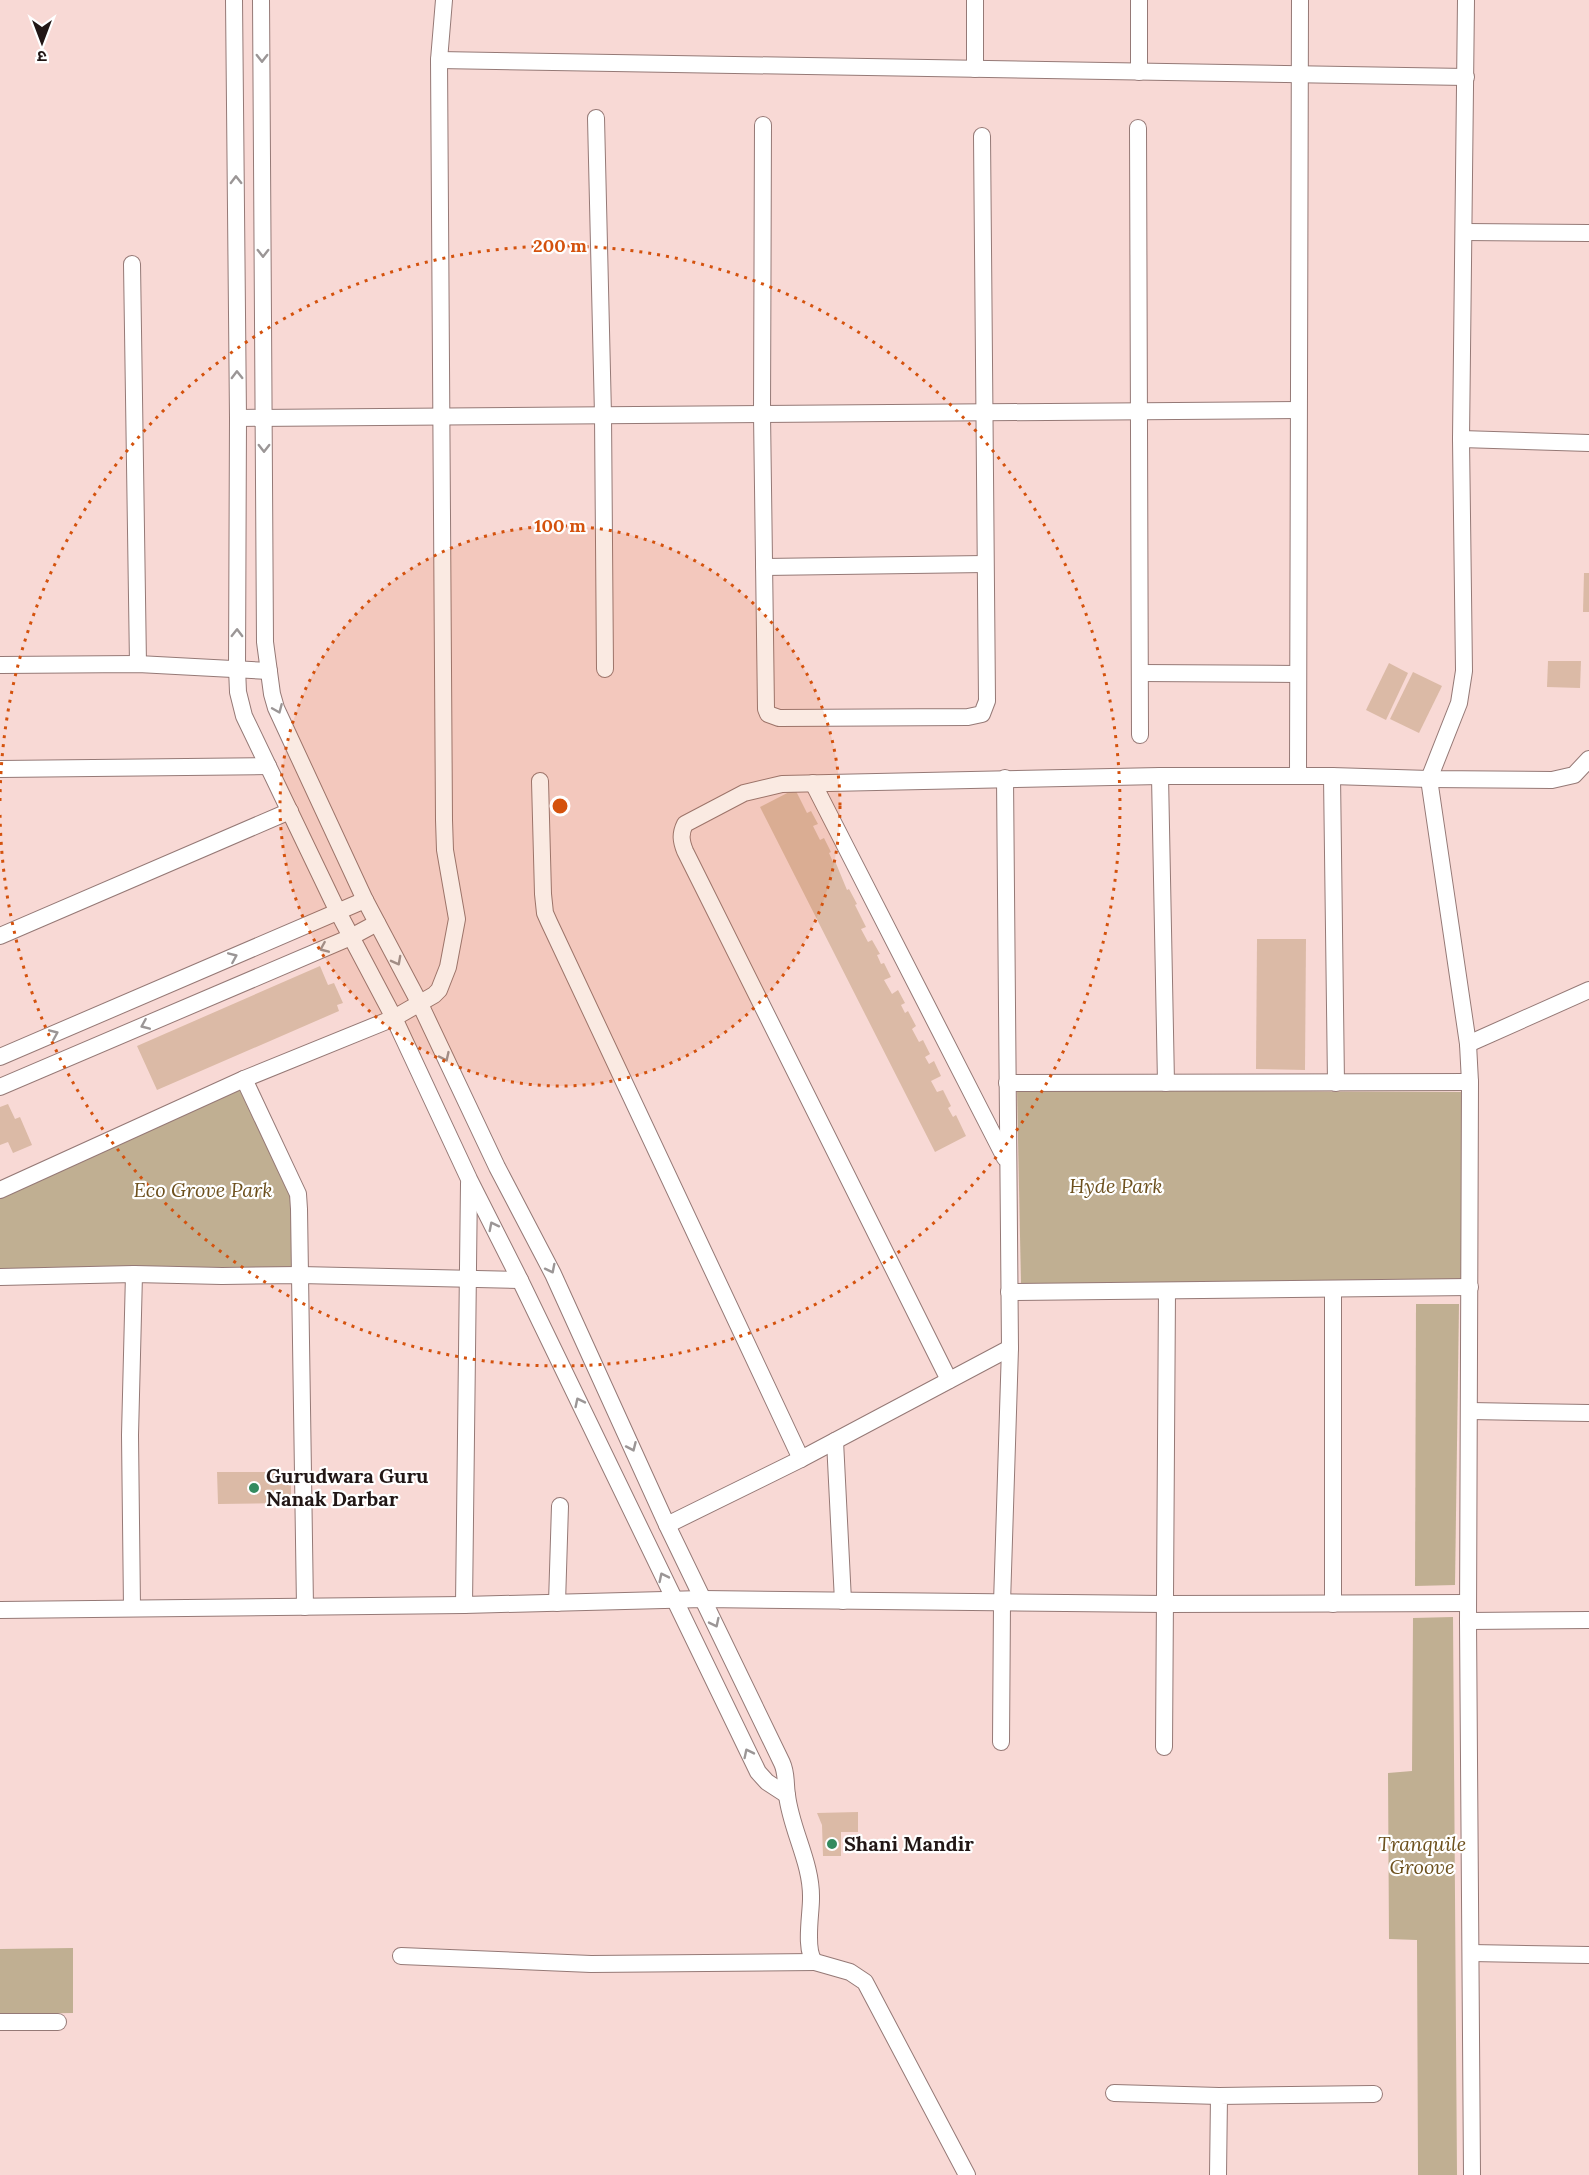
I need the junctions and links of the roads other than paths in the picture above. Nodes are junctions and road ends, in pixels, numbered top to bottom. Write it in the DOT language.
graph roads {
  1 [pos="234,0"];
  2 [pos="261,0"];
  3 [pos="444,0"];
  4 [pos="975,0"];
  5 [pos="1138,0"];
  6 [pos="1300,0"];
  7 [pos="1466,0"];
  8 [pos="439,60"];
  9 [pos="975,69"];
  10 [pos="1139,72"];
  11 [pos="1300,74"];
  12 [pos="1466,77"];
  13 [pos="596,117"];
  14 [pos="763,125"];
  15 [pos="1138,128"];
  16 [pos="982,136"];
  17 [pos="1465,232"];
  18 [pos="1589,233"];
  19 [pos="132,264"];
  20 [pos="1298,410"];
  21 [pos="984,411"];
  22 [pos="1139,411"];
  23 [pos="762,414"];
  24 [pos="442,415"];
  25 [pos="603,415"];
  26 [pos="264,417"];
  27 [pos="238,418"];
  28 [pos="1461,439"];
  29 [pos="1589,443"];
  30 [pos="985,564"];
  31 [pos="764,567"];
  32 [pos="138,664"];
  33 [pos="0,665"];
  34 [pos="237,668"];
  35 [pos="605,669"];
  36 [pos="268,671"];
  37 [pos="1140,673"];
  38 [pos="1298,674"];
  39 [pos="1140,735"];
  40 [pos="1589,759"];
  41 [pos="268,766"];
  42 [pos="0,769"];
  43 [pos="1160,776"];
  44 [pos="1298,776"];
  45 [pos="1332,776"];
  46 [pos="1005,778"];
  47 [pos="1430,779"];
  48 [pos="540,781"];
  49 [pos="813,783"];
  50 [pos="290,811"];
  51 [pos="365,900"];
  52 [pos="338,912"];
  53 [pos="377,923"];
  54 [pos="0,936"];
  55 [pos="351,937"];
  56 [pos="1589,990"];
  57 [pos="420,1004"];
  58 [pos="394,1018"];
  59 [pos="1468,1044"];
  60 [pos="0,1057"];
  61 [pos="244,1079"];
  62 [pos="1470,1082"];
  63 [pos="1007,1083"];
  64 [pos="1166,1083"];
  65 [pos="1336,1083"];
  66 [pos="0,1087"];
  67 [pos="1008,1162"];
  68 [pos="469,1179"];
  69 [pos="0,1190"];
  70 [pos="134,1275"];
  71 [pos="300,1275"];
  72 [pos="0,1277"];
  73 [pos="466,1279"];
  74 [pos="520,1280"];
  75 [pos="1470,1287"];
  76 [pos="1334,1290"];
  77 [pos="1167,1291"];
  78 [pos="1009,1292"];
  79 [pos="1010,1348"];
  80 [pos="949,1380"];
  81 [pos="1470,1411"];
  82 [pos="1589,1413"];
  83 [pos="835,1441"];
  84 [pos="801,1459"];
  85 [pos="560,1506"];
  86 [pos="667,1525"];
  87 [pos="704,1599"];
  88 [pos="674,1600"];
  89 [pos="843,1601"];
  90 [pos="557,1603"];
  91 [pos="1002,1603"];
  92 [pos="1468,1603"];
  93 [pos="1164,1604"];
  94 [pos="1333,1604"];
  95 [pos="464,1605"];
  96 [pos="305,1607"];
  97 [pos="132,1608"];
  98 [pos="0,1610"];
  99 [pos="1589,1620"];
  100 [pos="1468,1621"];
  101 [pos="1001,1742"];
  102 [pos="1164,1747"];
  103 [pos="787,1795"];
  104 [pos="1471,1953"];
  105 [pos="1589,1955"];
  106 [pos="401,1956"];
  107 [pos="815,1962"];
  108 [pos="0,2022"];
  109 [pos="58,2022"];
  110 [pos="1114,2092"];
  111 [pos="1374,2094"];
  112 [pos="1219,2096"];
  113 [pos="967,2175"];
  114 [pos="1218,2175"];
  115 [pos="1472,2175"];
  27 -- 1 [label="street, one-way"];
  2 -- 26 [label="street, one-way"];
  3 -- 8 [label="street"];
  4 -- 9 [label="street"];
  5 -- 10 [label="street"];
  6 -- 11 [label="street"];
  7 -- 12 [label="street"];
  8 -- 9 [label="street"];
  8 -- 24 [label="street"];
  9 -- 10 [label="street"];
  10 -- 11 [label="street"];
  11 -- 12 [label="street"];
  11 -- 20 [label="street"];
  12 -- 17 [label="street"];
  13 -- 25 [label="street"];
  14 -- 23 [label="street"];
  15 -- 22 [label="street"];
  16 -- 21 [label="street"];
  17 -- 18 [label="street"];
  17 -- 28 [label="street"];
  19 -- 32 [label="street"];
  20 -- 22 [label="street"];
  20 -- 38 [label="street"];
  21 -- 22 [label="street"];
  21 -- 23 [label="street"];
  21 -- 30 [label="street"];
  22 -- 37 [label="street"];
  23 -- 25 [label="street"];
  23 -- 31 [label="street"];
  24 -- 25 [label="street"];
  24 -- 26 [label="street"];
  24 -- 57 [label="street"];
  25 -- 35 [label="street"];
  26 -- 27 [label="street"];
  26 -- 36 [label="street, one-way"];
  34 -- 27 [label="street, one-way"];
  28 -- 29 [label="street"];
  28 -- 47 [label="street"];
  30 -- 31 [label="street"];
  30 -- 31 [label="street"];
  32 -- 33 [label="street"];
  32 -- 34 [label="street"];
  34 -- 36 [label="street"];
  34 -- 41 [label="street"];
  36 -- 51 [label="street, one-way"];
  37 -- 38 [label="street"];
  37 -- 39 [label="street"];
  38 -- 44 [label="street"];
  40 -- 47 [label="street"];
  41 -- 42 [label="street"];
  41 -- 50 [label="street"];
  43 -- 44 [label="street"];
  43 -- 46 [label="street"];
  43 -- 64 [label="street"];
  44 -- 45 [label="street"];
  45 -- 47 [label="street"];
  45 -- 65 [label="street"];
  46 -- 49 [label="street"];
  46 -- 63 [label="street"];
  47 -- 59 [label="street"];
  48 -- 84 [label="street"];
  49 -- 67 [label="street"];
  49 -- 80 [label="street"];
  50 -- 52 [label="street"];
  50 -- 54 [label="street"];
  51 -- 52 [label="street"];
  51 -- 53 [label="street"];
  52 -- 55 [label="street"];
  60 -- 52 [label="street, one-way"];
  53 -- 55 [label="street"];
  53 -- 57 [label="street, one-way"];
  55 -- 58 [label="street"];
  55 -- 66 [label="street, one-way"];
  56 -- 59 [label="street"];
  57 -- 58 [label="street"];
  57 -- 86 [label="street, one-way"];
  58 -- 61 [label="street"];
  58 -- 68 [label="street"];
  59 -- 62 [label="street"];
  61 -- 69 [label="street"];
  61 -- 71 [label="street"];
  62 -- 65 [label="street"];
  62 -- 75 [label="street"];
  63 -- 64 [label="street"];
  63 -- 67 [label="street"];
  64 -- 65 [label="street"];
  67 -- 78 [label="street"];
  68 -- 73 [label="street"];
  74 -- 68 [label="street, one-way"];
  70 -- 71 [label="street"];
  70 -- 72 [label="street"];
  70 -- 97 [label="street"];
  71 -- 73 [label="street"];
  71 -- 96 [label="street"];
  73 -- 74 [label="street"];
  73 -- 95 [label="street"];
  88 -- 74 [label="street, one-way"];
  75 -- 76 [label="street"];
  75 -- 81 [label="street"];
  76 -- 77 [label="street"];
  76 -- 94 [label="street"];
  77 -- 78 [label="street"];
  77 -- 93 [label="street"];
  78 -- 79 [label="street"];
  79 -- 80 [label="street"];
  79 -- 91 [label="street"];
  80 -- 83 [label="street"];
  81 -- 82 [label="street"];
  81 -- 92 [label="street"];
  83 -- 84 [label="street"];
  83 -- 89 [label="street"];
  84 -- 86 [label="street"];
  85 -- 90 [label="street"];
  86 -- 87 [label="street"];
  87 -- 88 [label="street"];
  87 -- 89 [label="street"];
  87 -- 103 [label="street, one-way"];
  88 -- 90 [label="street"];
  103 -- 88 [label="street, one-way"];
  89 -- 91 [label="street"];
  90 -- 95 [label="street"];
  91 -- 93 [label="street"];
  91 -- 101 [label="street"];
  92 -- 94 [label="street"];
  92 -- 100 [label="street"];
  93 -- 94 [label="street"];
  93 -- 102 [label="street"];
  95 -- 96 [label="street"];
  96 -- 97 [label="street"];
  97 -- 98 [label="street"];
  99 -- 100 [label="street"];
  100 -- 104 [label="street"];
  103 -- 107 [label="street"];
  104 -- 105 [label="street"];
  104 -- 115 [label="street"];
  106 -- 107 [label="street"];
  107 -- 113 [label="street"];
  108 -- 109 [label="street"];
  110 -- 112 [label="street"];
  111 -- 112 [label="street"];
  112 -- 114 [label="street"];
}
